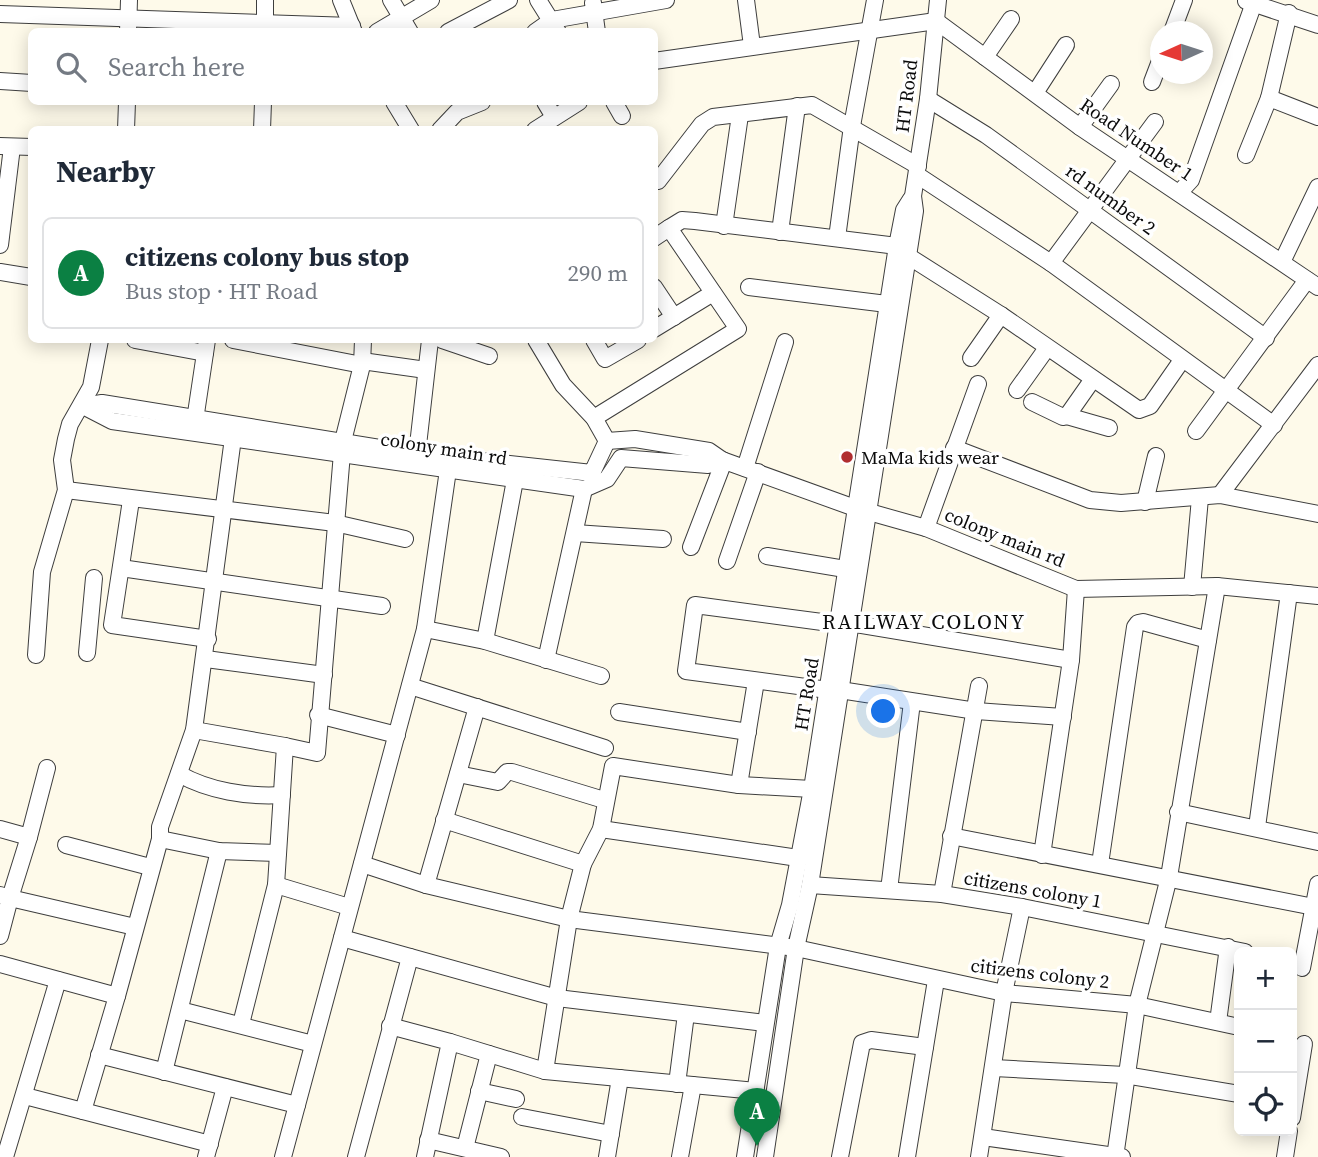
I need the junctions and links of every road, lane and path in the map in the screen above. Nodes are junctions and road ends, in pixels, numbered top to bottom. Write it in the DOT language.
graph roads {
  1 [pos="129,0"];
  2 [pos="265,0"];
  3 [pos="341,0"];
  4 [pos="391,0"];
  5 [pos="431,0"];
  6 [pos="509,0"];
  7 [pos="538,0"];
  8 [pos="746,0"];
  9 [pos="875,0"];
  10 [pos="938,0"];
  11 [pos="1184,0"];
  12 [pos="658,1"];
  13 [pos="1251,1"];
  14 [pos="593,5"];
  15 [pos="486,6"];
  16 [pos="1289,13"];
  17 [pos="0,14"];
  18 [pos="1011,19"];
  19 [pos="1176,21"];
  20 [pos="936,22"];
  21 [pos="405,24"];
  22 [pos="128,25"];
  23 [pos="1318,25"];
  24 [pos="555,26"];
  25 [pos="265,27"];
  26 [pos="309,28"];
  27 [pos="353,28"];
  28 [pos="454,28"];
  29 [pos="596,28"];
  30 [pos="872,28"];
  31 [pos="1066,45"];
  32 [pos="752,46"];
  33 [pos="985,57"];
  34 [pos="658,60"];
  35 [pos="0,81"];
  36 [pos="28,83"];
  37 [pos="1111,84"];
  38 [pos="1035,93"];
  39 [pos="1269,98"];
  40 [pos="928,99"];
  41 [pos="127,105"];
  42 [pos="262,105"];
  43 [pos="396,105"];
  44 [pos="547,105"];
  45 [pos="574,105"];
  46 [pos="797,106"];
  47 [pos="453,107"];
  48 [pos="740,116"];
  49 [pos="554,117"];
  50 [pos="1318,117"];
  51 [pos="1155,122"];
  52 [pos="126,126"];
  53 [pos="262,126"];
  54 [pos="409,126"];
  55 [pos="442,126"];
  56 [pos="541,126"];
  57 [pos="852,126"];
  58 [pos="1080,127"];
  59 [pos="6,146"];
  60 [pos="28,147"];
  61 [pos="1246,155"];
  62 [pos="1128,159"];
  63 [pos="917,171"];
  64 [pos="658,180"];
  65 [pos="1318,187"];
  66 [pos="1179,193"];
  67 [pos="1091,210"];
  68 [pos="1312,215"];
  69 [pos="724,226"];
  70 [pos="669,228"];
  71 [pos="780,232"];
  72 [pos="658,235"];
  73 [pos="837,238"];
  74 [pos="0,245"];
  75 [pos="902,251"];
  76 [pos="1282,262"];
  77 [pos="1051,263"];
  78 [pos="0,272"];
  79 [pos="28,276"];
  80 [pos="1312,283"];
  81 [pos="749,287"];
  82 [pos="658,293"];
  83 [pos="713,293"];
  84 [pos="887,304"];
  85 [pos="1001,315"];
  86 [pos="674,317"];
  87 [pos="658,327"];
  88 [pos="1266,338"];
  89 [pos="785,342"];
  90 [pos="99,343"];
  91 [pos="170,343"];
  92 [pos="266,343"];
  93 [pos="363,343"];
  94 [pos="430,343"];
  95 [pos="452,343"];
  96 [pos="538,343"];
  97 [pos="596,343"];
  98 [pos="633,343"];
  99 [pos="206,346"];
  100 [pos="299,346"];
  101 [pos="1047,348"];
  102 [pos="489,356"];
  103 [pos="971,358"];
  104 [pos="1182,360"];
  105 [pos="362,363"];
  106 [pos="1318,365"];
  107 [pos="426,370"];
  108 [pos="1093,379"];
  109 [pos="978,384"];
  110 [pos="1017,390"];
  111 [pos="1227,391"];
  112 [pos="1032,402"];
  113 [pos="83,407"];
  114 [pos="1067,416"];
  115 [pos="594,418"];
  116 [pos="1275,425"];
  117 [pos="196,427"];
  118 [pos="1109,428"];
  119 [pos="1196,431"];
  120 [pos="233,438"];
  121 [pos="611,441"];
  122 [pos="337,446"];
  123 [pos="954,448"];
  124 [pos="417,454"];
  125 [pos="1156,456"];
  126 [pos="621,458"];
  127 [pos="723,461"];
  128 [pos="447,470"];
  129 [pos="751,470"];
  130 [pos="505,473"];
  131 [pos="584,489"];
  132 [pos="66,490"];
  133 [pos="1220,495"];
  134 [pos="1200,498"];
  135 [pos="131,499"];
  136 [pos="1145,502"];
  137 [pos="225,510"];
  138 [pos="861,510"];
  139 [pos="1318,514"];
  140 [pos="335,523"];
  141 [pos="926,528"];
  142 [pos="575,533"];
  143 [pos="405,539"];
  144 [pos="663,539"];
  145 [pos="691,547"];
  146 [pos="767,556"];
  147 [pos="727,561"];
  148 [pos="121,568"];
  149 [pos="845,569"];
  150 [pos="94,578"];
  151 [pos="215,582"];
  152 [pos="1217,586"];
  153 [pos="1192,587"];
  154 [pos="1076,589"];
  155 [pos="1289,593"];
  156 [pos="1318,596"];
  157 [pos="329,598"];
  158 [pos="382,606"];
  159 [pos="90,622"];
  160 [pos="844,624"];
  161 [pos="112,625"];
  162 [pos="425,629"];
  163 [pos="208,639"];
  164 [pos="1208,640"];
  165 [pos="485,641"];
  166 [pos="87,653"];
  167 [pos="36,655"];
  168 [pos="206,659"];
  169 [pos="547,660"];
  170 [pos="1071,660"];
  171 [pos="324,675"];
  172 [pos="601,676"];
  173 [pos="756,681"];
  174 [pos="410,686"];
  175 [pos="979,686"];
  176 [pos="834,690"];
  177 [pos="912,702"];
  178 [pos="477,707"];
  179 [pos="976,711"];
  180 [pos="620,712"];
  181 [pos="318,715"];
  182 [pos="1063,717"];
  183 [pos="194,730"];
  184 [pos="748,732"];
  185 [pos="397,734"];
  186 [pos="285,746"];
  187 [pos="606,748"];
  188 [pos="47,768"];
  189 [pos="179,774"];
  190 [pos="458,774"];
  191 [pos="738,785"];
  192 [pos="812,789"];
  193 [pos="282,795"];
  194 [pos="604,800"];
  195 [pos="1178,812"];
  196 [pos="444,820"];
  197 [pos="1257,827"];
  198 [pos="0,829"];
  199 [pos="601,829"];
  200 [pos="951,836"];
  201 [pos="29,837"];
  202 [pos="160,839"];
  203 [pos="1318,842"];
  204 [pos="66,845"];
  205 [pos="219,851"];
  206 [pos="278,853"];
  207 [pos="1042,855"];
  208 [pos="798,858"];
  209 [pos="362,864"];
  210 [pos="583,864"];
  211 [pos="1100,864"];
  212 [pos="150,867"];
  213 [pos="1169,877"];
  214 [pos="1318,884"];
  215 [pos="426,885"];
  216 [pos="810,885"];
  217 [pos="276,886"];
  218 [pos="889,890"];
  219 [pos="942,894"];
  220 [pos="5,897"];
  221 [pos="349,906"];
  222 [pos="1022,906"];
  223 [pos="1314,907"];
  224 [pos="569,919"];
  225 [pos="135,927"];
  226 [pos="1153,933"];
  227 [pos="0,936"];
  228 [pos="342,938"];
  229 [pos="778,946"];
  230 [pos="1228,947"];
  231 [pos="796,948"];
  232 [pos="1234,949"];
  233 [pos="411,957"];
  234 [pos="0,964"];
  235 [pos="1304,968"];
  236 [pos="58,980"];
  237 [pos="936,980"];
  238 [pos="1004,993"];
  239 [pos="117,996"];
  240 [pos="557,998"];
  241 [pos="1137,1005"];
  242 [pos="180,1010"];
  243 [pos="686,1014"];
  244 [pos="1218,1022"];
  245 [pos="765,1023"];
  246 [pos="241,1024"];
  247 [pos="1234,1026"];
  248 [pos="390,1027"];
  249 [pos="450,1042"];
  250 [pos="313,1044"];
  251 [pos="1305,1044"];
  252 [pos="925,1047"];
  253 [pos="489,1054"];
  254 [pos="99,1055"];
  255 [pos="994,1068"];
  256 [pos="545,1071"];
  257 [pos="164,1072"];
  258 [pos="1125,1075"];
  259 [pos="620,1078"];
  260 [pos="685,1084"];
  261 [pos="225,1087"];
  262 [pos="1297,1087"];
  263 [pos="480,1091"];
  264 [pos="756,1091"];
  265 [pos="1234,1093"];
  266 [pos="25,1097"];
  267 [pos="516,1099"];
  268 [pos="297,1105"];
  269 [pos="83,1111"];
  270 [pos="522,1117"];
  271 [pos="611,1134"];
  272 [pos="1288,1136"];
  273 [pos="983,1138"];
  274 [pos="429,1140"];
  275 [pos="465,1148"];
  276 [pos="208,1151"];
  277 [pos="1042,1152"];
  278 [pos="1117,1156"];
  279 [pos="5,1157"];
  280 [pos="283,1157"];
  281 [pos="356,1157"];
  282 [pos="425,1157"];
  283 [pos="501,1157"];
  284 [pos="607,1157"];
  285 [pos="680,1157"];
  286 [pos="746,1157"];
  287 [pos="765,1157"];
  288 [pos="840,1157"];
  289 [pos="907,1157"];
  290 [pos="979,1157"];
  291 [pos="1285,1157"];
  1 -- 22 [label="street"];
  2 -- 25 [label="street"];
  3 -- 27 [label="street"];
  4 -- 21 [label="street"];
  5 -- 21 [label="street"];
  6 -- 15 [label="street"];
  7 -- 24 [label="street"];
  8 -- 32 [label="street"];
  9 -- 30 [label="street"];
  10 -- 20 [label="street, HT Road"];
  11 -- 19 [label="street"];
  12 -- 14 [label="street"];
  13 -- 16 [label="street"];
  13 -- 66 [label="street"];
  14 -- 24 [label="street"];
  14 -- 29 [label="street"];
  15 -- 28 [label="street"];
  16 -- 23 [label="street"];
  16 -- 39 [label="street"];
  17 -- 22 [label="street"];
  18 -- 33 [label="street"];
  20 -- 30 [label="street"];
  20 -- 33 [label="street, Road Number 1"];
  20 -- 40 [label="street, HT Road"];
  22 -- 25 [label="street"];
  25 -- 26 [label="street"];
  30 -- 32 [label="street"];
  30 -- 57 [label="street"];
  31 -- 38 [label="street"];
  32 -- 34 [label="street"];
  33 -- 38 [label="street, Road Number 1"];
  35 -- 36 [label="street"];
  37 -- 58 [label="street"];
  38 -- 58 [label="street, Road Number 1"];
  39 -- 50 [label="street"];
  39 -- 61 [label="street"];
  40 -- 63 [label="street, HT Road"];
  40 -- 67 [label="street, rd number 2"];
  41 -- 52 [label="street"];
  42 -- 53 [label="street"];
  43 -- 54 [label="street"];
  44 -- 49 [label="street"];
  45 -- 49 [label="street"];
  46 -- 48 [label="street"];
  46 -- 57 [label="street"];
  46 -- 71 [label="street"];
  47 -- 55 [label="street"];
  48 -- 64 [label="street"];
  48 -- 69 [label="street"];
  49 -- 56 [label="street"];
  51 -- 62 [label="street"];
  57 -- 63 [label="street"];
  57 -- 73 [label="street"];
  58 -- 62 [label="street, Road Number 1"];
  59 -- 60 [label="street"];
  59 -- 74 [label="street"];
  62 -- 66 [label="street, Road Number 1"];
  62 -- 67 [label="street"];
  63 -- 75 [label="street, HT Road"];
  63 -- 77 [label="street"];
  65 -- 68 [label="street"];
  66 -- 76 [label="street, Road Number 1"];
  67 -- 77 [label="street"];
  67 -- 88 [label="street, rd number 2"];
  68 -- 76 [label="street"];
  69 -- 70 [label="street"];
  69 -- 71 [label="street"];
  70 -- 72 [label="street"];
  70 -- 83 [label="street"];
  71 -- 73 [label="street"];
  73 -- 75 [label="street"];
  75 -- 84 [label="street, HT Road"];
  75 -- 85 [label="street"];
  75 -- 138 [label="street, HT Road"];
  76 -- 80 [label="street, Road Number 1"];
  77 -- 104 [label="street"];
  78 -- 79 [label="street"];
  80 -- 88 [label="street"];
  81 -- 84 [label="street"];
  82 -- 86 [label="street"];
  83 -- 86 [label="street"];
  83 -- 115 [label="street"];
  84 -- 138 [label="street, HT Road"];
  85 -- 101 [label="street"];
  85 -- 103 [label="street"];
  86 -- 87 [label="street"];
  88 -- 111 [label="street"];
  89 -- 129 [label="street"];
  90 -- 113 [label="street"];
  91 -- 99 [label="street"];
  92 -- 100 [label="street"];
  93 -- 105 [label="street"];
  94 -- 107 [label="street"];
  95 -- 102 [label="street"];
  96 -- 115 [label="street"];
  97 -- 98 [label="street"];
  99 -- 117 [label="street"];
  100 -- 105 [label="street"];
  101 -- 108 [label="street"];
  101 -- 110 [label="street"];
  104 -- 108 [label="street"];
  104 -- 111 [label="street"];
  105 -- 107 [label="street"];
  105 -- 122 [label="street"];
  106 -- 116 [label="street"];
  107 -- 124 [label="street"];
  108 -- 114 [label="street"];
  109 -- 123 [label="street"];
  111 -- 116 [label="street"];
  111 -- 119 [label="street"];
  112 -- 114 [label="street"];
  113 -- 117 [label="street, colony main rd"];
  113 -- 132 [label="street"];
  114 -- 118 [label="street"];
  115 -- 121 [label="street"];
  116 -- 133 [label="street"];
  117 -- 120 [label="street, colony main rd"];
  117 -- 122 [label="street, colony main rd"];
  120 -- 122 [label="street, colony main rd"];
  120 -- 137 [label="street"];
  121 -- 126 [label="street"];
  121 -- 127 [label="street"];
  121 -- 130 [label="street, colony main rd"];
  122 -- 124 [label="street, colony main rd"];
  122 -- 128 [label="street, colony main rd"];
  122 -- 140 [label="street"];
  123 -- 136 [label="street"];
  123 -- 141 [label="street"];
  124 -- 130 [label="street, colony main rd"];
  125 -- 136 [label="street"];
  126 -- 127 [label="street, colony main rd"];
  126 -- 131 [label="street"];
  127 -- 129 [label="street, colony main rd"];
  127 -- 145 [label="street"];
  128 -- 130 [label="street, colony main rd"];
  128 -- 162 [label="street"];
  129 -- 138 [label="street, colony main rd"];
  129 -- 147 [label="street"];
  130 -- 131 [label="street, colony main rd"];
  130 -- 165 [label="street"];
  131 -- 142 [label="street"];
  132 -- 135 [label="street"];
  132 -- 167 [label="street"];
  133 -- 134 [label="street"];
  133 -- 139 [label="street"];
  134 -- 136 [label="street"];
  134 -- 153 [label="street"];
  135 -- 137 [label="street"];
  135 -- 148 [label="street"];
  137 -- 140 [label="street"];
  137 -- 151 [label="street"];
  138 -- 141 [label="street, colony main rd"];
  138 -- 149 [label="street, HT Road"];
  138 -- 160 [label="street, HT Road"];
  140 -- 143 [label="street"];
  140 -- 157 [label="street"];
  141 -- 154 [label="street, colony main rd"];
  142 -- 144 [label="street"];
  142 -- 169 [label="street"];
  146 -- 149 [label="street"];
  148 -- 151 [label="street"];
  148 -- 161 [label="street"];
  149 -- 160 [label="street, HT Road"];
  150 -- 159 [label="street"];
  151 -- 157 [label="street"];
  151 -- 163 [label="street"];
  152 -- 153 [label="street, colony main rd"];
  152 -- 155 [label="street, colony main rd"];
  152 -- 164 [label="street"];
  153 -- 154 [label="street, colony main rd"];
  154 -- 170 [label="street"];
  155 -- 156 [label="street, colony main rd"];
  155 -- 197 [label="street"];
  157 -- 158 [label="street"];
  157 -- 171 [label="street"];
  159 -- 161 [label="street"];
  159 -- 166 [label="street"];
  160 -- 170 [label="street"];
  160 -- 173 [label="street"];
  160 -- 176 [label="street, HT Road"];
  161 -- 163 [label="street"];
  162 -- 165 [label="street"];
  162 -- 174 [label="street"];
  163 -- 168 [label="street"];
  164 -- 195 [label="street"];
  164 -- 211 [label="street"];
  165 -- 169 [label="street"];
  168 -- 171 [label="street"];
  168 -- 183 [label="street"];
  169 -- 172 [label="street"];
  170 -- 182 [label="street"];
  171 -- 181 [label="street"];
  173 -- 176 [label="street"];
  173 -- 184 [label="street"];
  174 -- 178 [label="street"];
  174 -- 185 [label="street"];
  175 -- 179 [label="street"];
  176 -- 177 [label="street"];
  176 -- 192 [label="street, HT Road"];
  176 -- 216 [label="street, HT Road"];
  177 -- 179 [label="street"];
  177 -- 218 [label="street"];
  178 -- 187 [label="street"];
  178 -- 190 [label="street"];
  179 -- 182 [label="street"];
  179 -- 200 [label="street"];
  180 -- 184 [label="street"];
  181 -- 185 [label="street"];
  181 -- 186 [label="street"];
  182 -- 207 [label="street"];
  183 -- 186 [label="street"];
  183 -- 189 [label="street"];
  184 -- 191 [label="street"];
  185 -- 209 [label="street"];
  186 -- 193 [label="street"];
  188 -- 201 [label="street"];
  189 -- 193 [label="street"];
  189 -- 202 [label="street"];
  190 -- 194 [label="street"];
  190 -- 196 [label="street"];
  191 -- 192 [label="street"];
  191 -- 194 [label="street"];
  192 -- 208 [label="street, HT Road"];
  193 -- 206 [label="street"];
  194 -- 199 [label="street"];
  195 -- 197 [label="street"];
  195 -- 213 [label="street"];
  196 -- 210 [label="street"];
  196 -- 215 [label="street"];
  197 -- 203 [label="street"];
  198 -- 201 [label="street"];
  199 -- 208 [label="street"];
  199 -- 210 [label="street"];
  200 -- 207 [label="street"];
  200 -- 219 [label="street"];
  201 -- 220 [label="street"];
  202 -- 205 [label="street"];
  202 -- 212 [label="street"];
  204 -- 212 [label="street"];
  205 -- 206 [label="street"];
  205 -- 242 [label="street"];
  206 -- 217 [label="street"];
  207 -- 211 [label="street"];
  208 -- 229 [label="street, HT Road"];
  209 -- 215 [label="street, citizens colony 2"];
  209 -- 221 [label="street"];
  210 -- 224 [label="street"];
  211 -- 213 [label="street"];
  212 -- 225 [label="street"];
  213 -- 223 [label="street"];
  213 -- 226 [label="street"];
  214 -- 223 [label="street"];
  215 -- 224 [label="street, citizens colony 2"];
  216 -- 218 [label="street, citizens colony 1"];
  216 -- 231 [label="street, HT Road"];
  217 -- 221 [label="street"];
  217 -- 246 [label="street"];
  218 -- 219 [label="street, citizens colony 1"];
  219 -- 222 [label="street, citizens colony 1"];
  220 -- 225 [label="street"];
  220 -- 227 [label="street"];
  221 -- 228 [label="street"];
  222 -- 226 [label="street, citizens colony 1"];
  222 -- 238 [label="street"];
  223 -- 235 [label="street"];
  224 -- 229 [label="street, citizens colony 2"];
  224 -- 240 [label="street"];
  225 -- 239 [label="street"];
  226 -- 230 [label="street, citizens colony 1"];
  226 -- 241 [label="street"];
  228 -- 233 [label="street"];
  228 -- 250 [label="street"];
  229 -- 231 [label="street, citizens colony 2"];
  229 -- 245 [label="street, HT Road"];
  230 -- 232 [label="street, citizens colony 1"];
  230 -- 244 [label="street"];
  231 -- 237 [label="street, citizens colony 2"];
  231 -- 287 [label="street, HT Road"];
  233 -- 240 [label="street"];
  233 -- 248 [label="street"];
  234 -- 236 [label="street"];
  236 -- 239 [label="street"];
  236 -- 266 [label="street"];
  237 -- 238 [label="street, citizens colony 2"];
  237 -- 252 [label="street"];
  238 -- 241 [label="street, citizens colony 2"];
  238 -- 255 [label="street"];
  239 -- 254 [label="street"];
  240 -- 243 [label="street"];
  240 -- 256 [label="street"];
  241 -- 244 [label="street, citizens colony 2"];
  241 -- 258 [label="street"];
  242 -- 246 [label="street"];
  242 -- 257 [label="street"];
  243 -- 245 [label="street"];
  243 -- 260 [label="street"];
  244 -- 247 [label="street, citizens colony 2"];
  245 -- 264 [label="street, HT Road"];
  246 -- 250 [label="street"];
  248 -- 249 [label="street"];
  248 -- 281 [label="street"];
  249 -- 253 [label="street"];
  249 -- 274 [label="street"];
  250 -- 268 [label="street"];
  251 -- 262 [label="street"];
  252 -- 288 [label="street"];
  252 -- 289 [label="street"];
  253 -- 256 [label="street"];
  253 -- 263 [label="street"];
  254 -- 257 [label="street"];
  254 -- 269 [label="street"];
  255 -- 258 [label="street"];
  255 -- 273 [label="street"];
  256 -- 259 [label="street"];
  257 -- 261 [label="street"];
  258 -- 265 [label="street"];
  258 -- 278 [label="street"];
  259 -- 260 [label="street"];
  259 -- 271 [label="street"];
  260 -- 264 [label="street"];
  260 -- 285 [label="street"];
  261 -- 268 [label="street"];
  261 -- 276 [label="street"];
  263 -- 267 [label="street"];
  263 -- 275 [label="street"];
  264 -- 286 [label="street, HT Road"];
  266 -- 269 [label="street"];
  266 -- 279 [label="street"];
  268 -- 280 [label="street"];
  269 -- 276 [label="street"];
  270 -- 271 [label="street"];
  271 -- 284 [label="street"];
  272 -- 291 [label="street"];
  273 -- 277 [label="street"];
  273 -- 290 [label="street"];
  274 -- 275 [label="street"];
  274 -- 282 [label="street"];
  275 -- 283 [label="street"];
  277 -- 278 [label="street"];
}
